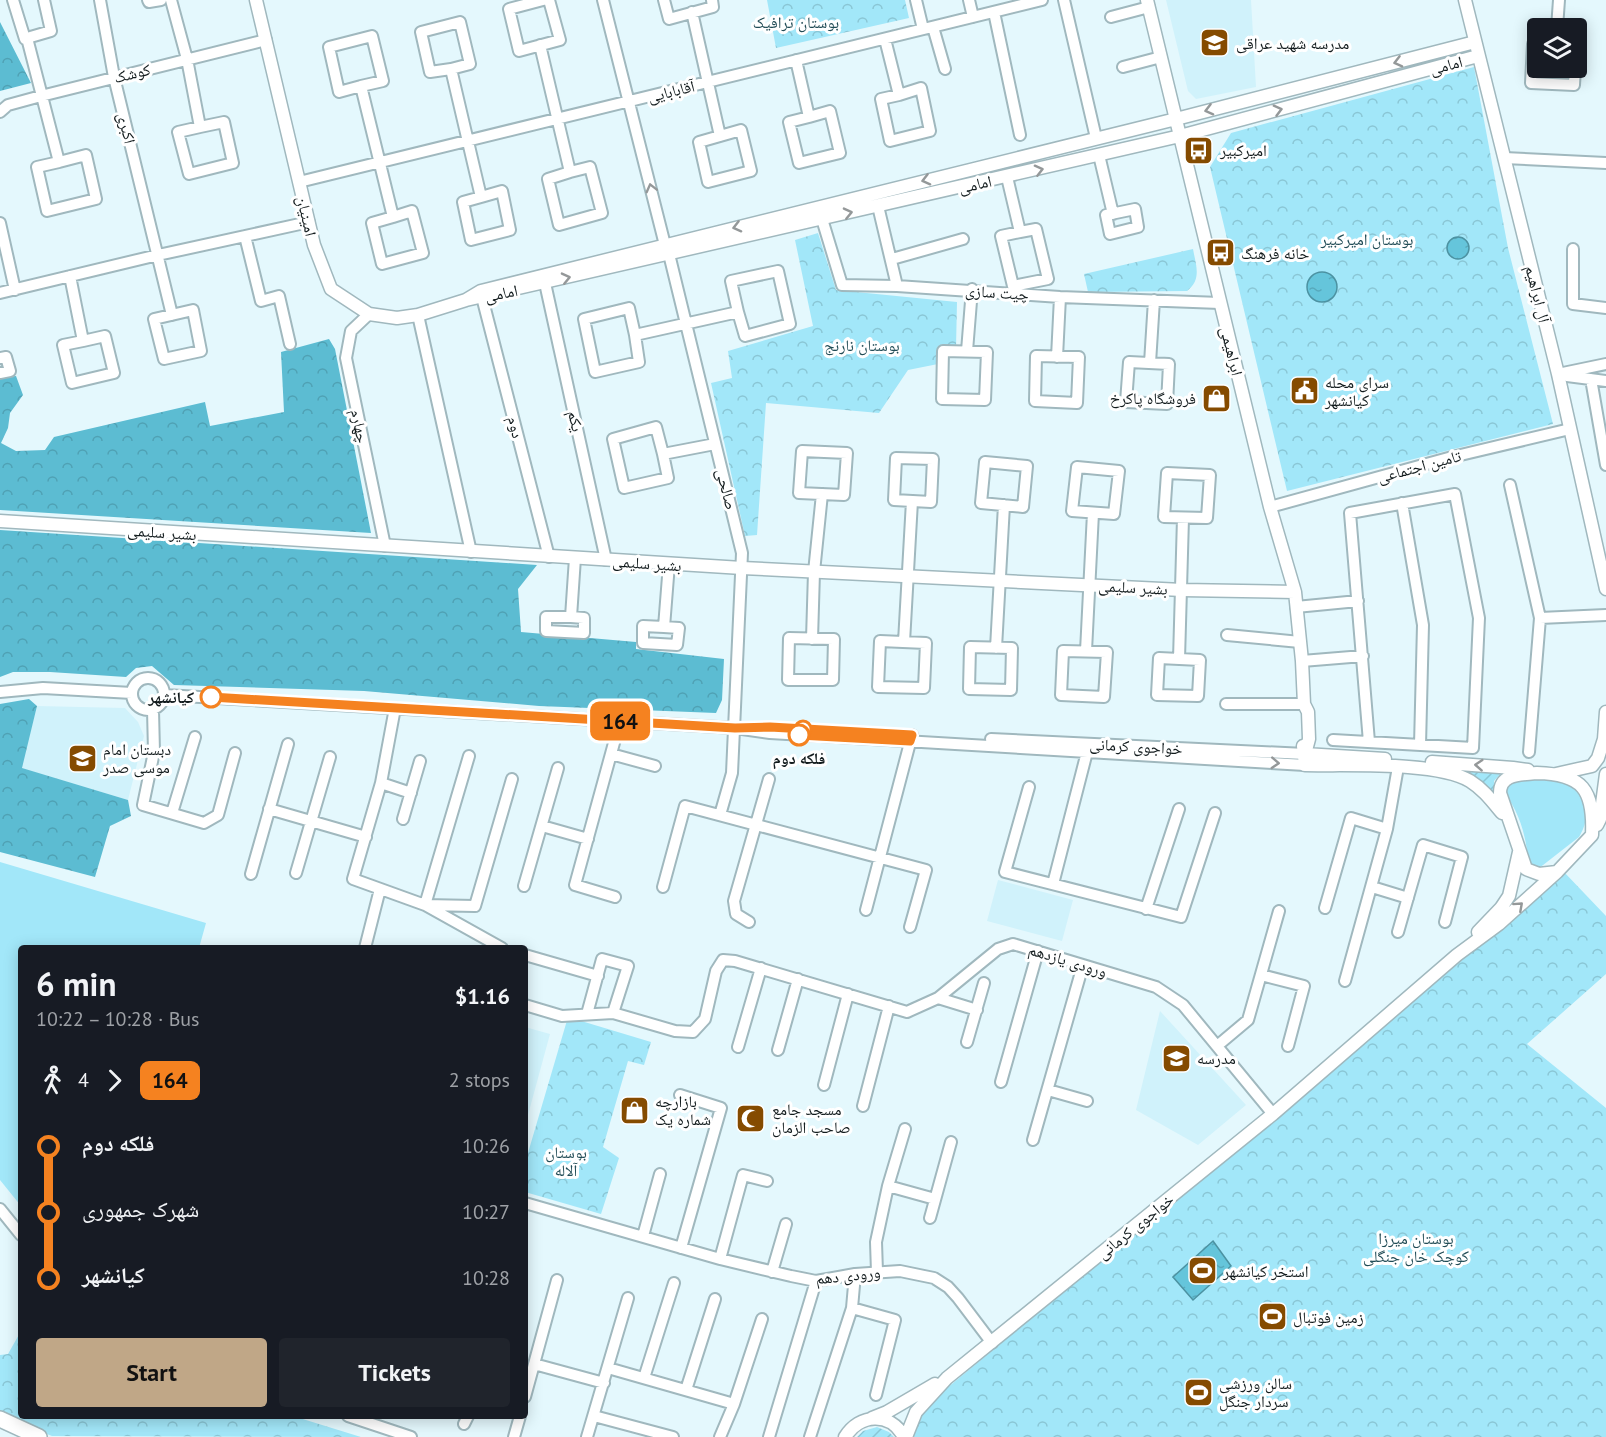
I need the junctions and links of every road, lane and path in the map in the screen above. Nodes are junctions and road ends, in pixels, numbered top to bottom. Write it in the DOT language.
graph roads {
  1 [pos="13,0"];
  2 [pos="44,0"];
  3 [pos="100,0"];
  4 [pos="148,0"];
  5 [pos="161,0"];
  6 [pos="171,0"];
  7 [pos="256,0"];
  8 [pos="543,0"];
  9 [pos="549,0"];
  10 [pos="603,0"];
  11 [pos="664,0"];
  12 [pos="712,0"];
  13 [pos="916,0"];
  14 [pos="969,0"];
  15 [pos="1042,0"];
  16 [pos="1064,0"];
  17 [pos="1465,0"];
  18 [pos="1559,0"];
  19 [pos="1148,4"];
  20 [pos="692,12"];
  21 [pos="994,12"];
  22 [pos="974,17"];
  23 [pos="1111,17"];
  24 [pos="1558,18"];
  25 [pos="928,28"];
  26 [pos="27,38"];
  27 [pos="885,39"];
  28 [pos="266,40"];
  29 [pos="1475,42"];
  30 [pos="540,45"];
  31 [pos="1479,56"];
  32 [pos="1161,57"];
  33 [pos="187,59"];
  34 [pos="796,60"];
  35 [pos="1123,67"];
  36 [pos="451,69"];
  37 [pos="945,69"];
  38 [pos="114,77"];
  39 [pos="1531,78"];
  40 [pos="1574,78"];
  41 [pos="707,82"];
  42 [pos="361,86"];
  43 [pos="899,95"];
  44 [pos="41,96"];
  45 [pos="630,101"];
  46 [pos="0,112"];
  47 [pos="809,117"];
  48 [pos="557,119"];
  49 [pos="1176,119"];
  50 [pos="200,127"];
  51 [pos="1020,135"];
  52 [pos="720,136"];
  53 [pos="1180,136"];
  54 [pos="1096,138"];
  55 [pos="468,141"];
  56 [pos="1099,155"];
  57 [pos="1504,158"];
  58 [pos="58,162"];
  59 [pos="380,162"];
  60 [pos="1606,163"];
  61 [pos="570,172"];
  62 [pos="1007,177"];
  63 [pos="299,182"];
  64 [pos="481,197"];
  65 [pos="878,206"];
  66 [pos="1113,214"];
  67 [pos="393,217"];
  68 [pos="822,219"];
  69 [pos="309,222"];
  70 [pos="0,223"];
  71 [pos="1020,232"];
  72 [pos="245,236"];
  73 [pos="963,239"];
  74 [pos="667,249"];
  75 [pos="1573,249"];
  76 [pos="158,255"];
  77 [pos="892,259"];
  78 [pos="69,276"];
  79 [pos="545,283"];
  80 [pos="897,286"];
  81 [pos="15,290"];
  82 [pos="972,290"];
  83 [pos="0,293"];
  84 [pos="482,297"];
  85 [pos="1060,297"];
  86 [pos="466,300"];
  87 [pos="1154,300"];
  88 [pos="1220,303"];
  89 [pos="1606,308"];
  90 [pos="738,312"];
  91 [pos="369,314"];
  92 [pos="172,315"];
  93 [pos="418,315"];
  94 [pos="686,325"];
  95 [pos="635,335"];
  96 [pos="82,341"];
  97 [pos="291,344"];
  98 [pos="967,351"];
  99 [pos="1057,357"];
  100 [pos="0,358"];
  101 [pos="1150,363"];
  102 [pos="1606,364"];
  103 [pos="0,373"];
  104 [pos="1558,374"];
  105 [pos="1591,379"];
  106 [pos="1606,381"];
  107 [pos="1570,429"];
  108 [pos="716,444"];
  109 [pos="663,454"];
  110 [pos="1606,465"];
  111 [pos="1510,485"];
  112 [pos="822,494"];
  113 [pos="912,501"];
  114 [pos="1402,503"];
  115 [pos="1004,505"];
  116 [pos="1270,507"];
  117 [pos="1093,513"];
  118 [pos="1183,518"];
  119 [pos="0,522"];
  120 [pos="384,546"];
  121 [pos="471,552"];
  122 [pos="549,557"];
  123 [pos="574,558"];
  124 [pos="606,560"];
  125 [pos="669,564"];
  126 [pos="742,568"];
  127 [pos="814,572"];
  128 [pos="906,577"];
  129 [pos="999,581"];
  130 [pos="1089,585"];
  131 [pos="1182,590"];
  132 [pos="1606,590"];
  133 [pos="1295,592"];
  134 [pos="1358,601"];
  135 [pos="1296,607"];
  136 [pos="1606,615"];
  137 [pos="571,617"];
  138 [pos="1540,618"];
  139 [pos="664,627"];
  140 [pos="1227,635"];
  141 [pos="812,639"];
  142 [pos="904,642"];
  143 [pos="1300,642"];
  144 [pos="996,648"];
  145 [pos="1086,651"];
  146 [pos="1363,656"];
  147 [pos="1179,659"];
  148 [pos="1302,661"];
  149 [pos="0,692"];
  150 [pos="132,693"];
  151 [pos="165,694"];
  152 [pos="1226,704"];
  153 [pos="1304,704"];
  154 [pos="395,708"];
  155 [pos="153,710"];
  156 [pos="1606,712"];
  157 [pos="620,721"];
  158 [pos="735,728"];
  159 [pos="195,736"];
  160 [pos="911,738"];
  161 [pos="1333,740"];
  162 [pos="1369,742"];
  163 [pos="1605,742"];
  164 [pos="288,744"];
  165 [pos="1420,745"];
  166 [pos="1087,752"];
  167 [pos="1529,752"];
  168 [pos="235,753"];
  169 [pos="612,754"];
  170 [pos="469,756"];
  171 [pos="330,758"];
  172 [pos="1305,760"];
  173 [pos="420,761"];
  174 [pos="655,766"];
  175 [pos="1398,767"];
  176 [pos="558,768"];
  177 [pos="1537,773"];
  178 [pos="1556,774"];
  179 [pos="1606,774"];
  180 [pos="512,779"];
  181 [pos="769,779"];
  182 [pos="381,783"];
  183 [pos="1029,787"];
  184 [pos="411,793"];
  185 [pos="269,809"];
  186 [pos="1179,809"];
  187 [pos="172,813"];
  188 [pos="1215,813"];
  189 [pos="720,815"];
  190 [pos="404,819"];
  191 [pos="311,822"];
  192 [pos="1511,823"];
  193 [pos="757,825"];
  194 [pos="542,826"];
  195 [pos="1387,830"];
  196 [pos="1592,835"];
  197 [pos="366,837"];
  198 [pos="588,839"];
  199 [pos="1520,851"];
  200 [pos="880,858"];
  201 [pos="1557,872"];
  202 [pos="296,873"];
  203 [pos="250,874"];
  204 [pos="1053,884"];
  205 [pos="524,886"];
  206 [pos="663,887"];
  207 [pos="1372,887"];
  208 [pos="380,889"];
  209 [pos="615,897"];
  210 [pos="1408,898"];
  211 [pos="425,905"];
  212 [pos="1325,908"];
  213 [pos="1146,909"];
  214 [pos="866,910"];
  215 [pos="1279,911"];
  216 [pos="749,922"];
  217 [pos="1444,922"];
  218 [pos="910,927"];
  219 [pos="1398,932"];
  220 [pos="366,945"];
  221 [pos="497,945"];
  222 [pos="1038,951"];
  223 [pos="1457,955"];
  224 [pos="528,956"];
  225 [pos="1083,965"];
  226 [pos="761,968"];
  227 [pos="1261,975"];
  228 [pos="598,976"];
  229 [pos="798,979"];
  230 [pos="1345,981"];
  231 [pos="984,983"];
  232 [pos="848,994"];
  233 [pos="938,998"];
  234 [pos="528,1006"];
  235 [pos="889,1006"];
  236 [pos="976,1010"];
  237 [pos="613,1013"];
  238 [pos="587,1014"];
  239 [pos="967,1042"];
  240 [pos="1217,1046"];
  241 [pos="738,1047"];
  242 [pos="1288,1047"];
  243 [pos="778,1050"];
  244 [pos="1001,1082"];
  245 [pos="824,1085"];
  246 [pos="1048,1090"];
  247 [pos="680,1095"];
  248 [pos="1087,1101"];
  249 [pos="863,1106"];
  250 [pos="1273,1114"];
  251 [pos="905,1129"];
  252 [pos="1033,1140"];
  253 [pos="951,1142"];
  254 [pos="660,1174"];
  255 [pos="767,1181"];
  256 [pos="888,1186"];
  257 [pos="935,1199"];
  258 [pos="528,1204"];
  259 [pos="0,1209"];
  260 [pos="930,1218"];
  261 [pos="786,1224"];
  262 [pos="18,1231"];
  263 [pos="643,1236"];
  264 [pos="681,1248"];
  265 [pos="720,1259"];
  266 [pos="772,1272"];
  267 [pos="877,1272"];
  268 [pos="855,1274"];
  269 [pos="557,1280"];
  270 [pos="816,1281"];
  271 [pos="674,1283"];
  272 [pos="628,1298"];
  273 [pos="715,1299"];
  274 [pos="852,1308"];
  275 [pos="762,1319"];
  276 [pos="992,1343"];
  277 [pos="534,1364"];
  278 [pos="608,1368"];
  279 [pos="644,1378"];
  280 [pos="947,1378"];
  281 [pos="604,1383"];
  282 [pos="528,1386"];
  283 [pos="686,1390"];
  284 [pos="876,1395"];
  285 [pos="734,1404"];
  286 [pos="594,1416"];
  287 [pos="872,1418"];
  288 [pos="0,1419"];
  289 [pos="357,1419"];
  290 [pos="519,1419"];
  291 [pos="632,1432"];
  292 [pos="39,1437"];
  293 [pos="411,1437"];
  294 [pos="514,1437"];
  295 [pos="587,1437"];
  296 [pos="674,1437"];
  297 [pos="720,1437"];
  298 [pos="769,1437"];
  299 [pos="810,1437"];
  300 [pos="845,1437"];
  301 [pos="905,1437"];
  1 -- 26 [label="street"];
  2 -- 26 [label="street"];
  3 -- 38 [label="street, اکبری"];
  4 -- 5 [label="street"];
  6 -- 33 [label="street"];
  7 -- 28 [label="main road, امینیان"];
  8 -- 30 [label="street"];
  9 -- 30 [label="street"];
  10 -- 45 [label="street, صالحی"];
  11 -- 20 [label="street"];
  12 -- 20 [label="street"];
  13 -- 25 [label="street"];
  14 -- 22 [label="street"];
  15 -- 21 [label="street, آقابابایی"];
  16 -- 54 [label="street"];
  17 -- 29 [label="main road, آل ابراهیم"];
  18 -- 24 [label="street"];
  19 -- 23 [label="street"];
  19 -- 32 [label="main road, ابراهیمی"];
  20 -- 41 [label="street"];
  21 -- 22 [label="street, آقابابایی"];
  21 -- 51 [label="street"];
  22 -- 25 [label="street, آقابابایی"];
  25 -- 27 [label="street, آقابابایی"];
  25 -- 37 [label="street"];
  26 -- 44 [label="street"];
  27 -- 34 [label="street, آقابابایی"];
  27 -- 43 [label="street"];
  28 -- 33 [label="street, کوشک"];
  28 -- 63 [label="main road, امینیان"];
  29 -- 31 [label="main road, آل ابراهیم"];
  29 -- 49 [label="main road, امامی, one-way"];
  30 -- 48 [label="street"];
  53 -- 31 [label="main road, امامی, one-way"];
  31 -- 57 [label="main road, آل ابراهیم"];
  32 -- 35 [label="street"];
  32 -- 49 [label="main road, ابراهیمی"];
  33 -- 38 [label="street, کوشک"];
  33 -- 50 [label="street"];
  34 -- 41 [label="street, آقابابایی"];
  34 -- 47 [label="street"];
  36 -- 36 [label="street"];
  36 -- 55 [label="street"];
  38 -- 44 [label="street, کوشک"];
  38 -- 76 [label="street, اکبری"];
  39 -- 40 [label="street"];
  41 -- 45 [label="street, آقابابایی"];
  41 -- 52 [label="street"];
  42 -- 42 [label="street"];
  42 -- 59 [label="street"];
  43 -- 43 [label="street"];
  44 -- 46 [label="street, کوشک"];
  44 -- 58 [label="street"];
  45 -- 48 [label="street, آقابابایی"];
  74 -- 45 [label="street, صالحی, one-way"];
  47 -- 47 [label="street"];
  48 -- 55 [label="street, آقابابایی"];
  48 -- 61 [label="street"];
  49 -- 53 [label="main road, ابراهیمی"];
  49 -- 54 [label="main road, امامی"];
  50 -- 50 [label="street"];
  52 -- 52 [label="street"];
  53 -- 56 [label="main road, امامی"];
  53 -- 88 [label="main road, ابراهیمی"];
  54 -- 56 [label="main road"];
  54 -- 74 [label="main road, امامی, one-way"];
  55 -- 59 [label="street, آقابابایی"];
  55 -- 64 [label="street"];
  62 -- 56 [label="main road, امامی, one-way"];
  56 -- 66 [label="street"];
  57 -- 60 [label="street"];
  57 -- 104 [label="main road, آل ابراهیم"];
  58 -- 58 [label="street"];
  59 -- 63 [label="street, آقابابایی"];
  59 -- 67 [label="street"];
  61 -- 61 [label="street"];
  62 -- 65 [label="main road, امامی"];
  62 -- 71 [label="street"];
  63 -- 69 [label="main road, امینیان"];
  64 -- 64 [label="street"];
  68 -- 65 [label="main road, امامی, one-way"];
  65 -- 77 [label="street"];
  67 -- 67 [label="street"];
  68 -- 74 [label="main road, امامی"];
  68 -- 80 [label="street, چیت سازی"];
  69 -- 72 [label="street"];
  69 -- 91 [label="main road, امینیان"];
  70 -- 81 [label="street"];
  71 -- 71 [label="street"];
  72 -- 76 [label="street"];
  72 -- 97 [label="street"];
  73 -- 77 [label="street"];
  79 -- 74 [label="main road, امامی, one-way"];
  74 -- 86 [label="main road, امامی"];
  74 -- 94 [label="street, صالحی"];
  75 -- 89 [label="street"];
  76 -- 78 [label="street"];
  76 -- 92 [label="street"];
  77 -- 80 [label="street"];
  78 -- 81 [label="street"];
  78 -- 96 [label="street"];
  79 -- 84 [label="main road, امامی"];
  79 -- 124 [label="street, یکم"];
  80 -- 82 [label="street, چیت سازی"];
  81 -- 83 [label="street"];
  82 -- 85 [label="street, چیت سازی"];
  82 -- 98 [label="street"];
  84 -- 86 [label="main road, امامی"];
  84 -- 122 [label="street, دوم"];
  85 -- 87 [label="street, چیت سازی"];
  85 -- 99 [label="street"];
  86 -- 93 [label="main road, امینیان"];
  87 -- 88 [label="street, چیت سازی"];
  87 -- 101 [label="street"];
  88 -- 116 [label="main road, ابراهیمی"];
  90 -- 90 [label="street"];
  90 -- 94 [label="street"];
  91 -- 93 [label="main road, امینیان"];
  91 -- 120 [label="street, چهارم"];
  92 -- 92 [label="street"];
  93 -- 121 [label="street"];
  94 -- 95 [label="street"];
  94 -- 108 [label="street, صالحی"];
  95 -- 95 [label="street"];
  96 -- 96 [label="street"];
  98 -- 98 [label="street"];
  99 -- 99 [label="street"];
  100 -- 103 [label="street"];
  101 -- 101 [label="street"];
  102 -- 104 [label="street"];
  104 -- 105 [label="street"];
  104 -- 107 [label="main road, آل ابراهیم"];
  105 -- 106 [label="street"];
  105 -- 110 [label="street"];
  107 -- 116 [label="street, تامین اجتماعی"];
  107 -- 132 [label="main road, آل ابراهیم"];
  108 -- 109 [label="street"];
  108 -- 126 [label="street, صالحی"];
  109 -- 109 [label="street"];
  111 -- 138 [label="street"];
  112 -- 112 [label="street"];
  112 -- 127 [label="street"];
  113 -- 113 [label="street"];
  113 -- 128 [label="street"];
  114 -- 134 [label="street"];
  114 -- 165 [label="street"];
  114 -- 165 [label="street"];
  115 -- 115 [label="street"];
  115 -- 129 [label="street"];
  116 -- 133 [label="main road, ابراهیمی"];
  117 -- 117 [label="street"];
  117 -- 130 [label="street"];
  118 -- 118 [label="street"];
  118 -- 131 [label="street"];
  119 -- 120 [label="main road, بشیر سلیمی"];
  120 -- 121 [label="main road, بشیر سلیمی"];
  121 -- 122 [label="main road, بشیر سلیمی"];
  122 -- 123 [label="main road, بشیر سلیمی"];
  123 -- 124 [label="main road, بشیر سلیمی"];
  123 -- 137 [label="street"];
  124 -- 125 [label="main road, بشیر سلیمی"];
  125 -- 126 [label="main road, بشیر سلیمی"];
  125 -- 139 [label="street"];
  126 -- 127 [label="main road, بشیر سلیمی"];
  126 -- 158 [label="street, صالحی"];
  127 -- 128 [label="main road, بشیر سلیمی"];
  127 -- 141 [label="street"];
  128 -- 129 [label="main road, بشیر سلیمی"];
  128 -- 142 [label="street"];
  129 -- 130 [label="main road, بشیر سلیمی"];
  129 -- 144 [label="street"];
  130 -- 131 [label="main road, بشیر سلیمی"];
  130 -- 145 [label="street"];
  131 -- 133 [label="main road, بشیر سلیمی"];
  131 -- 147 [label="street"];
  133 -- 135 [label="main road, ابراهیمی"];
  134 -- 135 [label="street"];
  134 -- 146 [label="street"];
  135 -- 143 [label="main road, ابراهیمی"];
  136 -- 138 [label="street"];
  138 -- 167 [label="street"];
  140 -- 143 [label="street"];
  141 -- 141 [label="street"];
  142 -- 142 [label="street"];
  143 -- 148 [label="main road, ابراهیمی"];
  144 -- 144 [label="street"];
  145 -- 145 [label="street"];
  146 -- 148 [label="street"];
  146 -- 162 [label="street"];
  147 -- 147 [label="street"];
  148 -- 153 [label="main road, ابراهیمی"];
  149 -- 150 [label="street"];
  150 -- 151 [label="street"];
  150 -- 155 [label="street"];
  151 -- 154 [label="street, خواجوی کرمانی"];
  151 -- 155 [label="street"];
  152 -- 153 [label="street"];
  153 -- 172 [label="main road, ابراهیمی"];
  154 -- 157 [label="street, خواجوی کرمانی"];
  154 -- 182 [label="street"];
  155 -- 187 [label="street"];
  156 -- 163 [label="main road"];
  157 -- 158 [label="street, خواجوی کرمانی"];
  157 -- 169 [label="street"];
  158 -- 160 [label="street, خواجوی کرمانی"];
  158 -- 189 [label="street, صالحی"];
  159 -- 187 [label="street"];
  160 -- 166 [label="street, خواجوی کرمانی"];
  160 -- 172 [label="street, خواجوی کرمانی"];
  160 -- 200 [label="street"];
  161 -- 162 [label="street"];
  162 -- 165 [label="street"];
  163 -- 178 [label="main road"];
  164 -- 185 [label="street"];
  166 -- 172 [label="street, خواجوی کرمانی, one-way"];
  166 -- 204 [label="street"];
  168 -- 187 [label="street"];
  169 -- 174 [label="street"];
  169 -- 198 [label="street"];
  170 -- 211 [label="street"];
  171 -- 191 [label="street"];
  172 -- 175 [label="main road, خواجوی کرمانی"];
  177 -- 172 [label="main road, خواجوی کرمانی, one-way"];
  173 -- 184 [label="street"];
  175 -- 192 [label="main road, خواجوی کرمانی"];
  175 -- 195 [label="street"];
  176 -- 194 [label="street"];
  177 -- 178 [label="main road"];
  177 -- 192 [label="main road"];
  178 -- 196 [label="main road"];
  179 -- 196 [label="main road"];
  180 -- 211 [label="street"];
  181 -- 193 [label="street"];
  182 -- 184 [label="street"];
  182 -- 197 [label="street"];
  183 -- 204 [label="street"];
  184 -- 190 [label="street"];
  185 -- 191 [label="street"];
  185 -- 203 [label="street"];
  186 -- 213 [label="street"];
  188 -- 213 [label="street"];
  189 -- 193 [label="street"];
  189 -- 206 [label="street"];
  191 -- 197 [label="street"];
  191 -- 202 [label="street"];
  192 -- 199 [label="main road"];
  193 -- 200 [label="street"];
  193 -- 216 [label="street"];
  194 -- 198 [label="street"];
  194 -- 205 [label="street"];
  195 -- 207 [label="street"];
  195 -- 212 [label="street"];
  196 -- 201 [label="main road"];
  197 -- 208 [label="street"];
  198 -- 209 [label="street"];
  199 -- 201 [label="main road"];
  199 -- 223 [label="main road"];
  200 -- 214 [label="street"];
  200 -- 218 [label="street"];
  223 -- 201 [label="main road, one-way"];
  204 -- 213 [label="street"];
  207 -- 210 [label="street"];
  207 -- 230 [label="street"];
  208 -- 211 [label="street"];
  208 -- 220 [label="street"];
  210 -- 217 [label="street"];
  210 -- 219 [label="street"];
  211 -- 221 [label="street"];
  215 -- 227 [label="street"];
  222 -- 225 [label="street, ورودی یازدهم"];
  222 -- 233 [label="street, ورودی یازدهم"];
  222 -- 244 [label="street"];
  223 -- 250 [label="main road, خواجوی کرمانی"];
  224 -- 228 [label="street"];
  225 -- 240 [label="street, ورودی یازدهم"];
  225 -- 246 [label="street"];
  226 -- 229 [label="street, ورودی یازدهم"];
  226 -- 237 [label="street, ورودی یازدهم"];
  226 -- 241 [label="street"];
  227 -- 240 [label="street"];
  227 -- 242 [label="street"];
  228 -- 237 [label="street"];
  228 -- 238 [label="street"];
  229 -- 232 [label="street, ورودی یازدهم"];
  229 -- 243 [label="street"];
  231 -- 236 [label="street"];
  232 -- 235 [label="street, ورودی یازدهم"];
  232 -- 245 [label="street"];
  233 -- 235 [label="street, ورودی یازدهم"];
  233 -- 236 [label="street"];
  234 -- 238 [label="street"];
  235 -- 249 [label="street"];
  236 -- 239 [label="street"];
  237 -- 238 [label="street"];
  240 -- 250 [label="street, ورودی یازدهم"];
  246 -- 248 [label="street"];
  246 -- 252 [label="street"];
  247 -- 264 [label="street"];
  250 -- 276 [label="main road, خواجوی کرمانی"];
  251 -- 256 [label="street"];
  253 -- 257 [label="street"];
  254 -- 263 [label="street"];
  255 -- 265 [label="street"];
  256 -- 257 [label="street"];
  256 -- 267 [label="street"];
  257 -- 260 [label="street"];
  258 -- 263 [label="street, ورودی دهم"];
  259 -- 262 [label="street"];
  261 -- 266 [label="street"];
  263 -- 264 [label="street, ورودی دهم"];
  264 -- 265 [label="street, ورودی دهم"];
  265 -- 266 [label="street, ورودی دهم"];
  266 -- 270 [label="street, ورودی دهم"];
  267 -- 268 [label="street, ورودی دهم"];
  267 -- 276 [label="street, ورودی دهم"];
  268 -- 270 [label="street, ورودی دهم"];
  268 -- 274 [label="street"];
  269 -- 277 [label="street"];
  270 -- 298 [label="street"];
  271 -- 279 [label="street"];
  272 -- 278 [label="street"];
  273 -- 283 [label="street"];
  274 -- 284 [label="street"];
  274 -- 299 [label="street"];
  275 -- 285 [label="street"];
  276 -- 280 [label="main road, خواجوی کرمانی"];
  277 -- 281 [label="street"];
  277 -- 282 [label="street"];
  278 -- 279 [label="street"];
  278 -- 281 [label="street"];
  279 -- 283 [label="street"];
  280 -- 287 [label="main road"];
  280 -- 301 [label="main road"];
  281 -- 286 [label="street"];
  283 -- 285 [label="street"];
  285 -- 297 [label="street"];
  286 -- 291 [label="street"];
  286 -- 295 [label="street"];
  287 -- 300 [label="main road"];
  287 -- 301 [label="main road"];
  288 -- 292 [label="highway"];
  289 -- 293 [label="street"];
  290 -- 294 [label="street"];
  291 -- 296 [label="street"];
}
